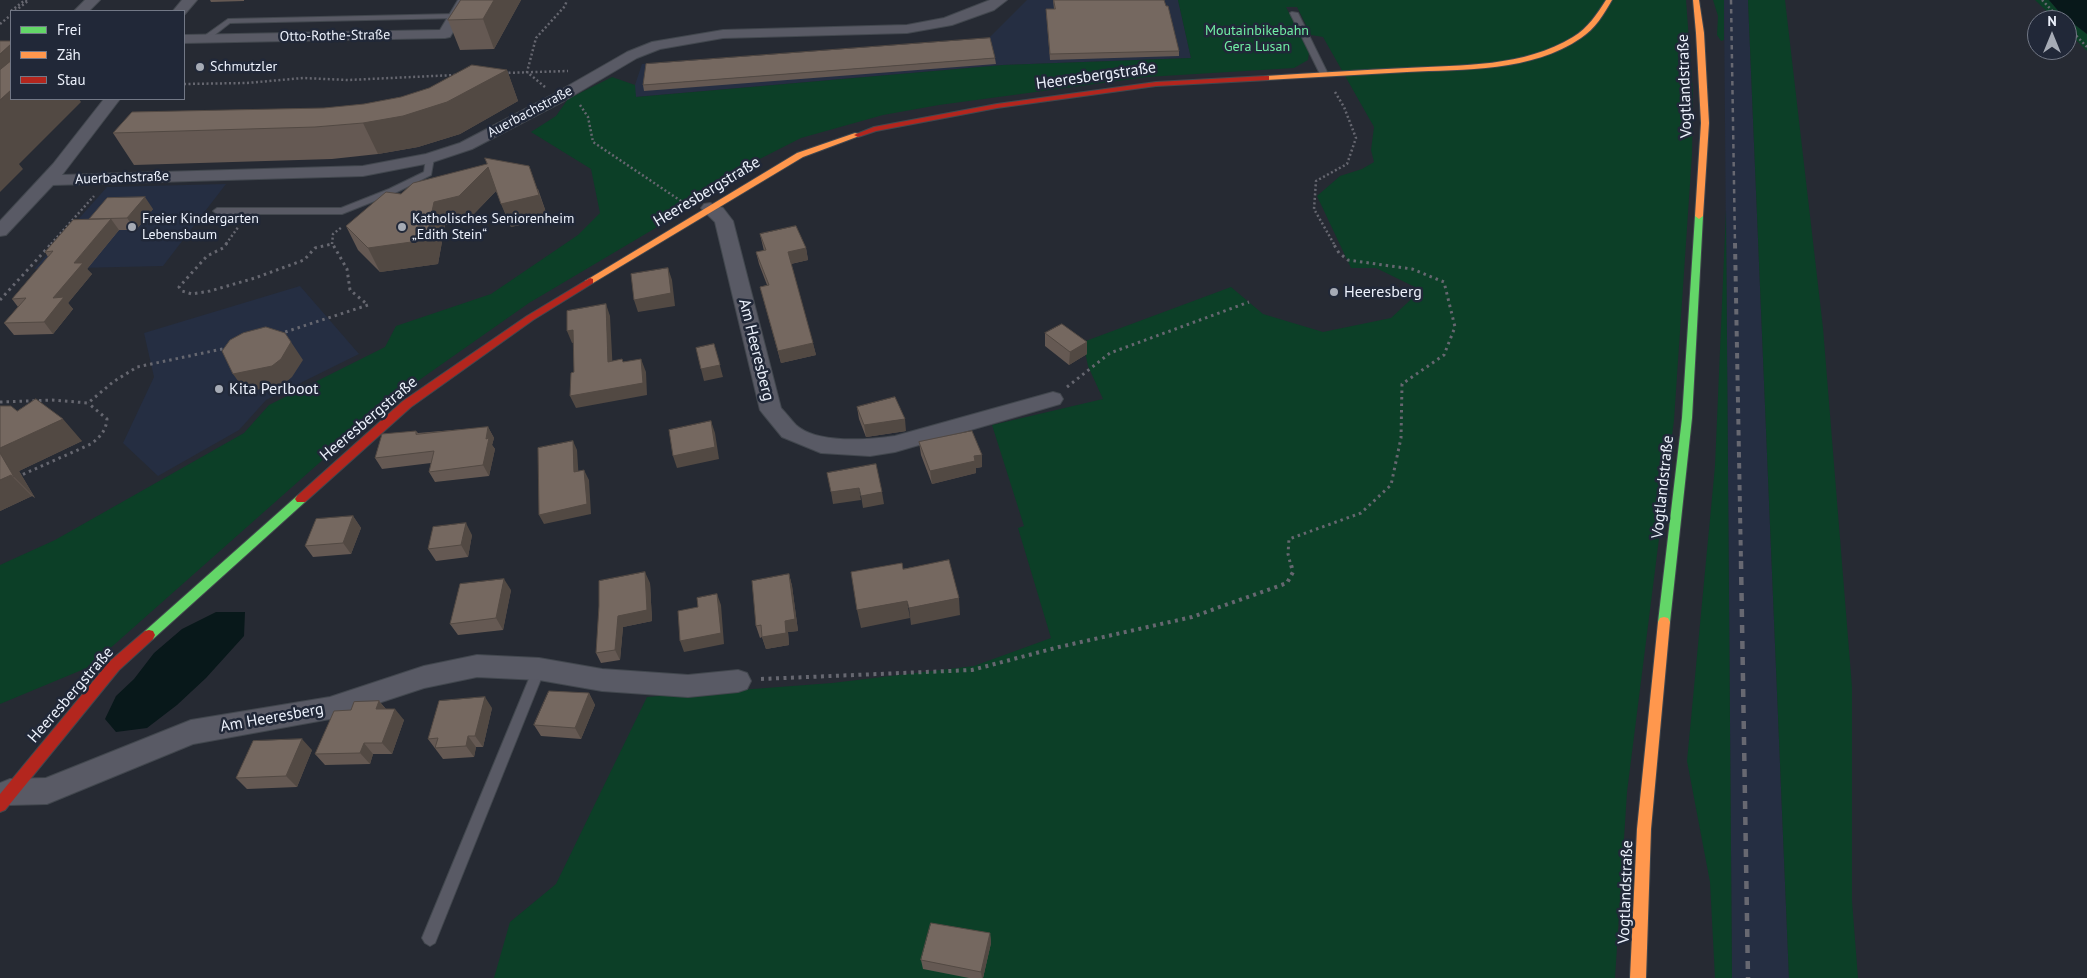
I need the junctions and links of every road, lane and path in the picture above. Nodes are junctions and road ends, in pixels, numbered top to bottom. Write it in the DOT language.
graph roads {
  1 [pos="93,0"];
  2 [pos="190,0"];
  3 [pos="465,0"];
  4 [pos="567,0"];
  5 [pos="1000,0"];
  6 [pos="1609,0"];
  7 [pos="1696,0"];
  8 [pos="2042,0"];
  9 [pos="13,10"];
  10 [pos="16,10"];
  11 [pos="82,10"];
  12 [pos="181,10"];
  13 [pos="2052,10"];
  14 [pos="10,13"];
  15 [pos="1294,13"];
  16 [pos="0,24"];
  17 [pos="2077,36"];
  18 [pos="185,40"];
  19 [pos="2087,47"];
  20 [pos="603,71"];
  21 [pos="526,72"];
  22 [pos="497,73"];
  23 [pos="1324,74"];
  24 [pos="457,75"];
  25 [pos="185,84"];
  26 [pos="558,98"];
  27 [pos="111,100"];
  28 [pos="430,158"];
  29 [pos="110,178"];
  30 [pos="49,180"];
  31 [pos="706,210"];
  32 [pos="217,211"];
  33 [pos="250,211"];
  34 [pos="342,211"];
  35 [pos="348,225"];
  36 [pos="342,227"];
  37 [pos="0,230"];
  38 [pos="332,244"];
  39 [pos="8,291"];
  40 [pos="0,292"];
  41 [pos="0,300"];
  42 [pos="1249,302"];
  43 [pos="277,334"];
  44 [pos="231,347"];
  45 [pos="1053,399"];
  46 [pos="0,402"];
  47 [pos="88,403"];
  48 [pos="15,478"];
  49 [pos="539,669"];
  50 [pos="738,681"];
  51 [pos="5,798"];
  52 [pos="430,938"];
  53 [pos="1638,978"];
  1 -- 11 [label="street"];
  2 -- 12 [label="street"];
  3 -- 18 [label="street, Otto-Rothe-Straße"];
  4 -- 21 [label="path"];
  5 -- 20 [label="street, Auerbachstraße"];
  6 -- 23 [label="street, Heeresbergstraße"];
  7 -- 53 [label="street, Vogtlandstraße"];
  8 -- 13 [label="path"];
  9 -- 10 [label="path"];
  14 -- 16 [label="path"];
  15 -- 23 [label="lane"];
  17 -- 19 [label="path"];
  20 -- 21 [label="path"];
  20 -- 26 [label="street, Auerbachstraße"];
  21 -- 22 [label="path"];
  21 -- 26 [label="path"];
  23 -- 31 [label="street, Heeresbergstraße"];
  23 -- 50 [label="path"];
  24 -- 25 [label="path"];
  26 -- 28 [label="street, Auerbachstraße"];
  26 -- 31 [label="path"];
  27 -- 30 [label="street"];
  28 -- 29 [label="street, Auerbachstraße"];
  28 -- 34 [label="lane"];
  29 -- 30 [label="street, Auerbachstraße"];
  29 -- 39 [label="path"];
  30 -- 37 [label="street"];
  31 -- 45 [label="street, Am Heeresberg"];
  31 -- 51 [label="street, Heeresbergstraße"];
  32 -- 33 [label="lane"];
  33 -- 34 [label="lane"];
  33 -- 38 [label="path"];
  34 -- 36 [label="path"];
  35 -- 36 [label="path"];
  36 -- 38 [label="path"];
  38 -- 43 [label="path"];
  39 -- 40 [label="path"];
  39 -- 41 [label="path"];
  42 -- 45 [label="path"];
  44 -- 47 [label="path"];
  46 -- 47 [label="path"];
  47 -- 48 [label="path"];
  49 -- 50 [label="street, Am Heeresberg"];
  49 -- 51 [label="street, Am Heeresberg"];
  49 -- 52 [label="lane"];
}
